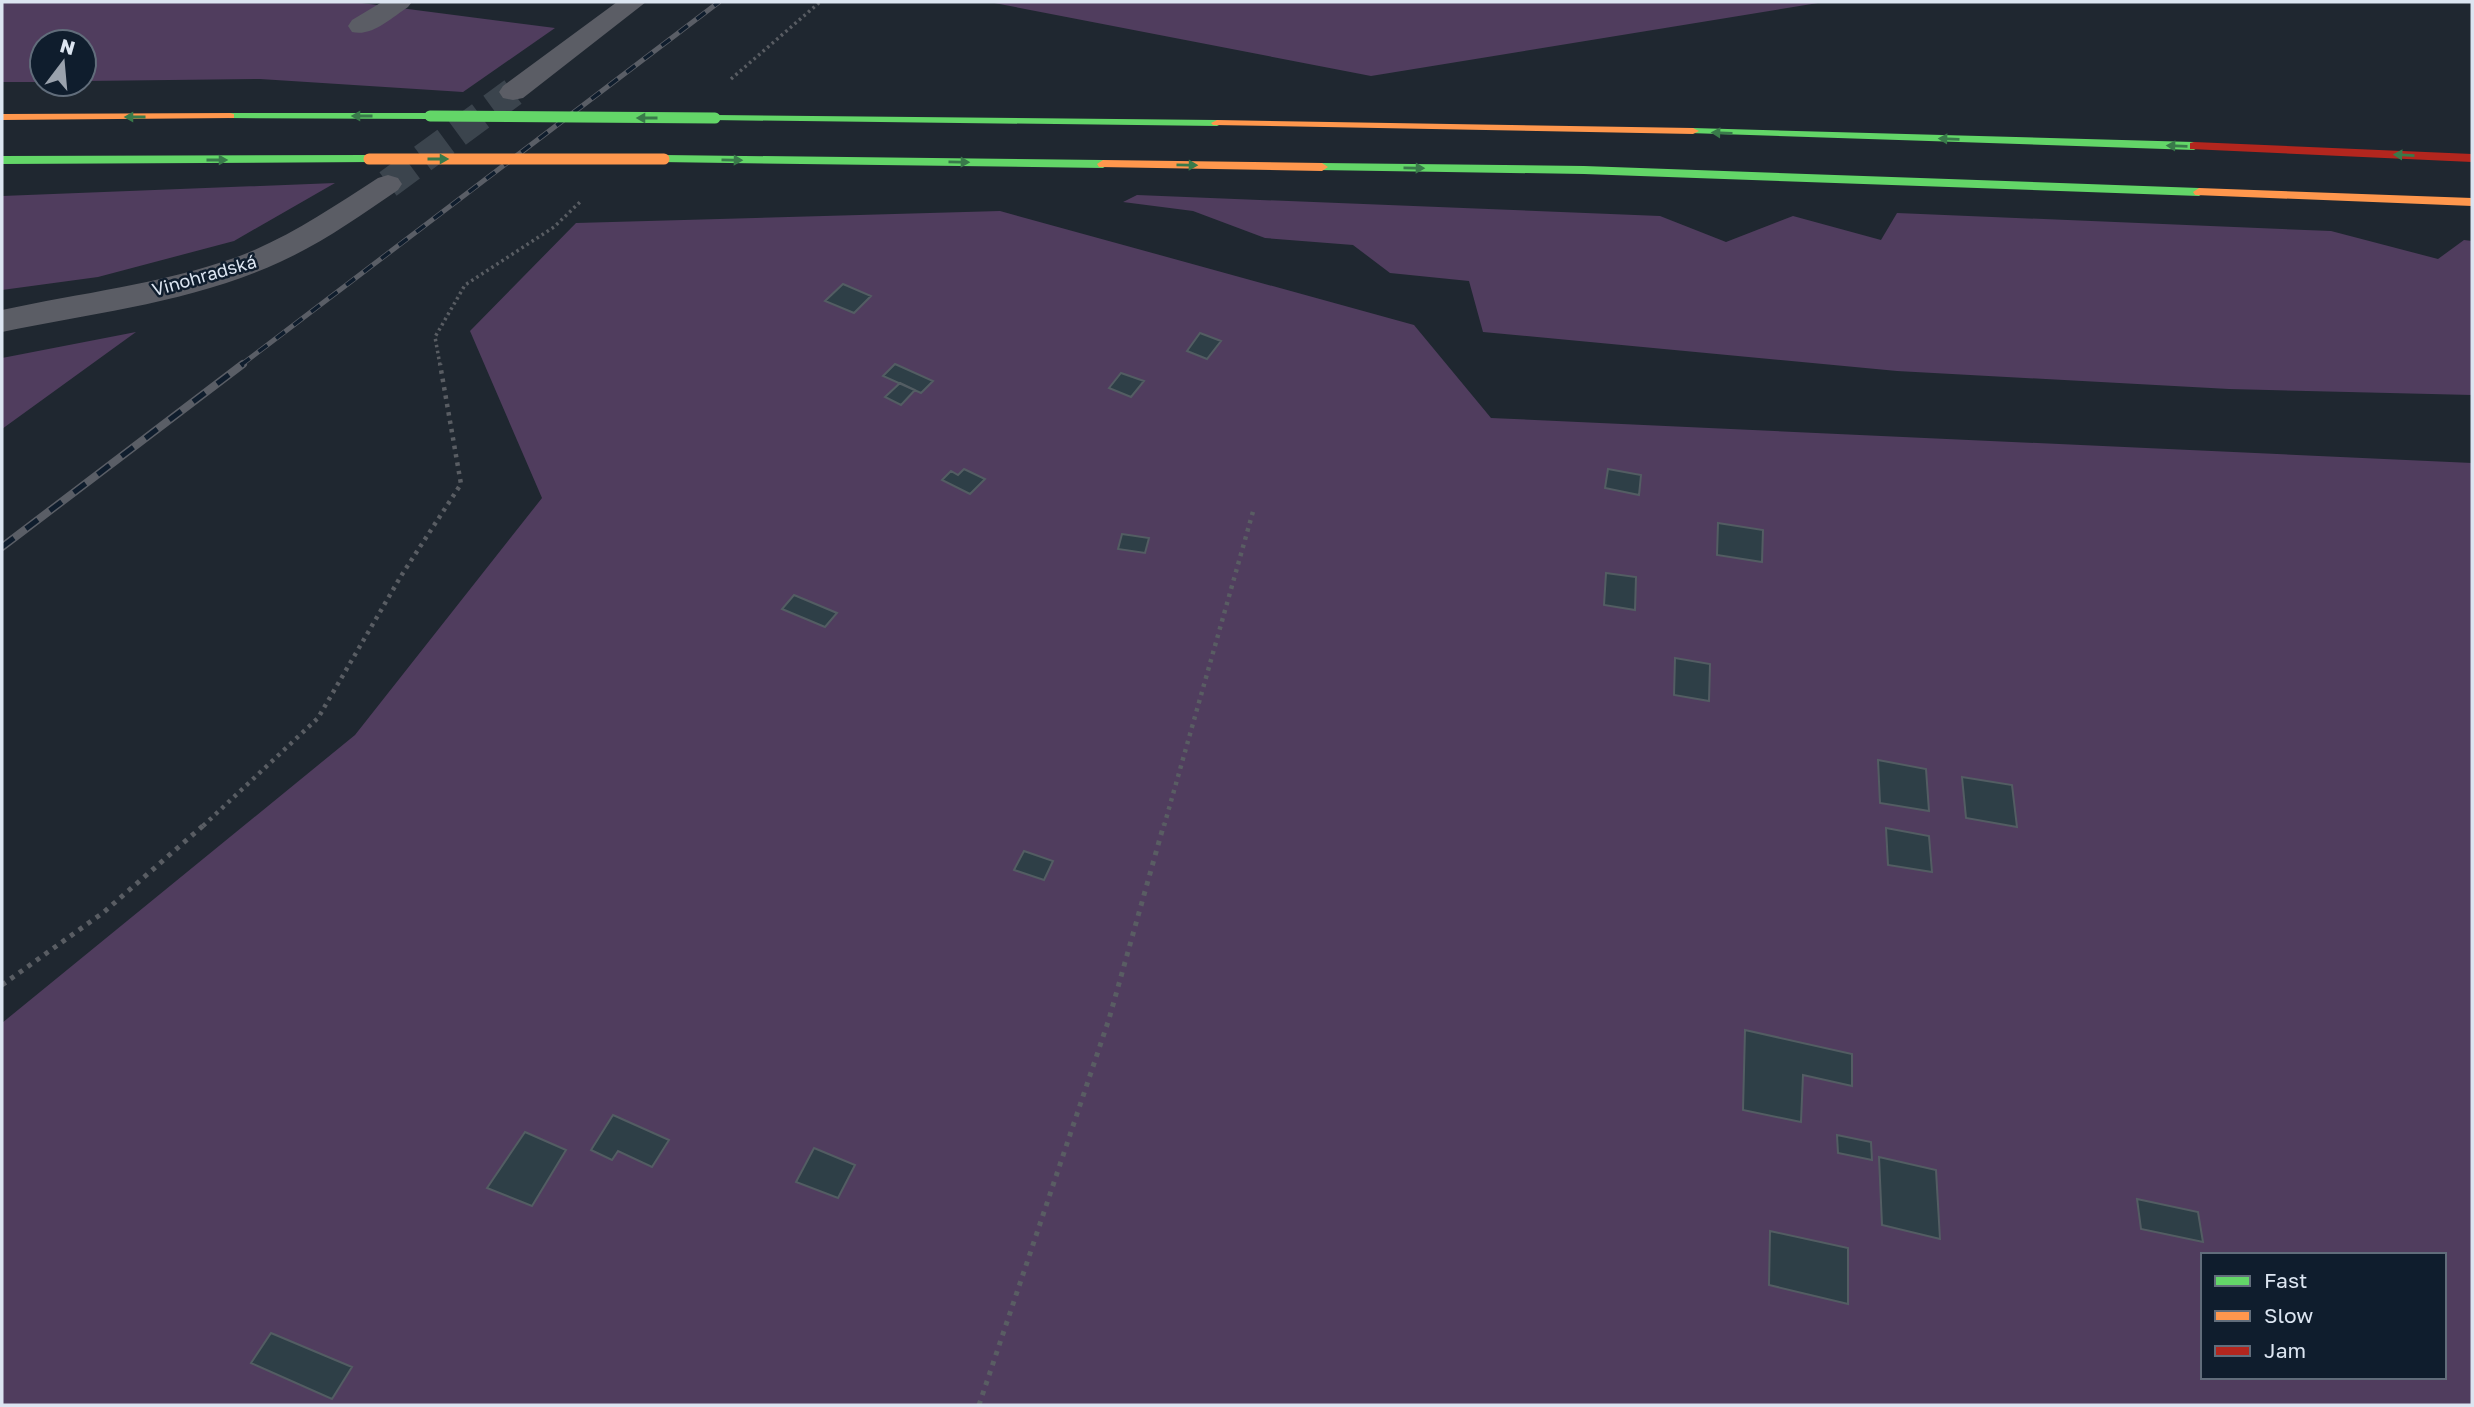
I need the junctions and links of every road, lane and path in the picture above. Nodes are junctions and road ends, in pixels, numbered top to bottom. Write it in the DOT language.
graph roads {
  1 [pos="399,2"];
  2 [pos="633,2"];
  3 [pos="820,2"];
  4 [pos="361,26"];
  5 [pos="725,84"];
  6 [pos="513,92"];
  7 [pos="2,117"];
  8 [pos="2472,158"];
  9 [pos="2,160"];
  10 [pos="388,184"];
  11 [pos="588,194"];
  12 [pos="2472,202"];
  13 [pos="2,321"];
  14 [pos="1254,508"];
  15 [pos="2,985"];
  16 [pos="979,1405"];
  1 -- 4 [label="street"];
  2 -- 6 [label="street"];
  3 -- 5 [label="path"];
  8 -- 7 [label="highway, one-way, bridge"];
  9 -- 12 [label="highway, one-way, bridge"];
  10 -- 13 [label="street, Vinohradská"];
  11 -- 15 [label="path"];
  14 -- 16 [label="path"];
}
